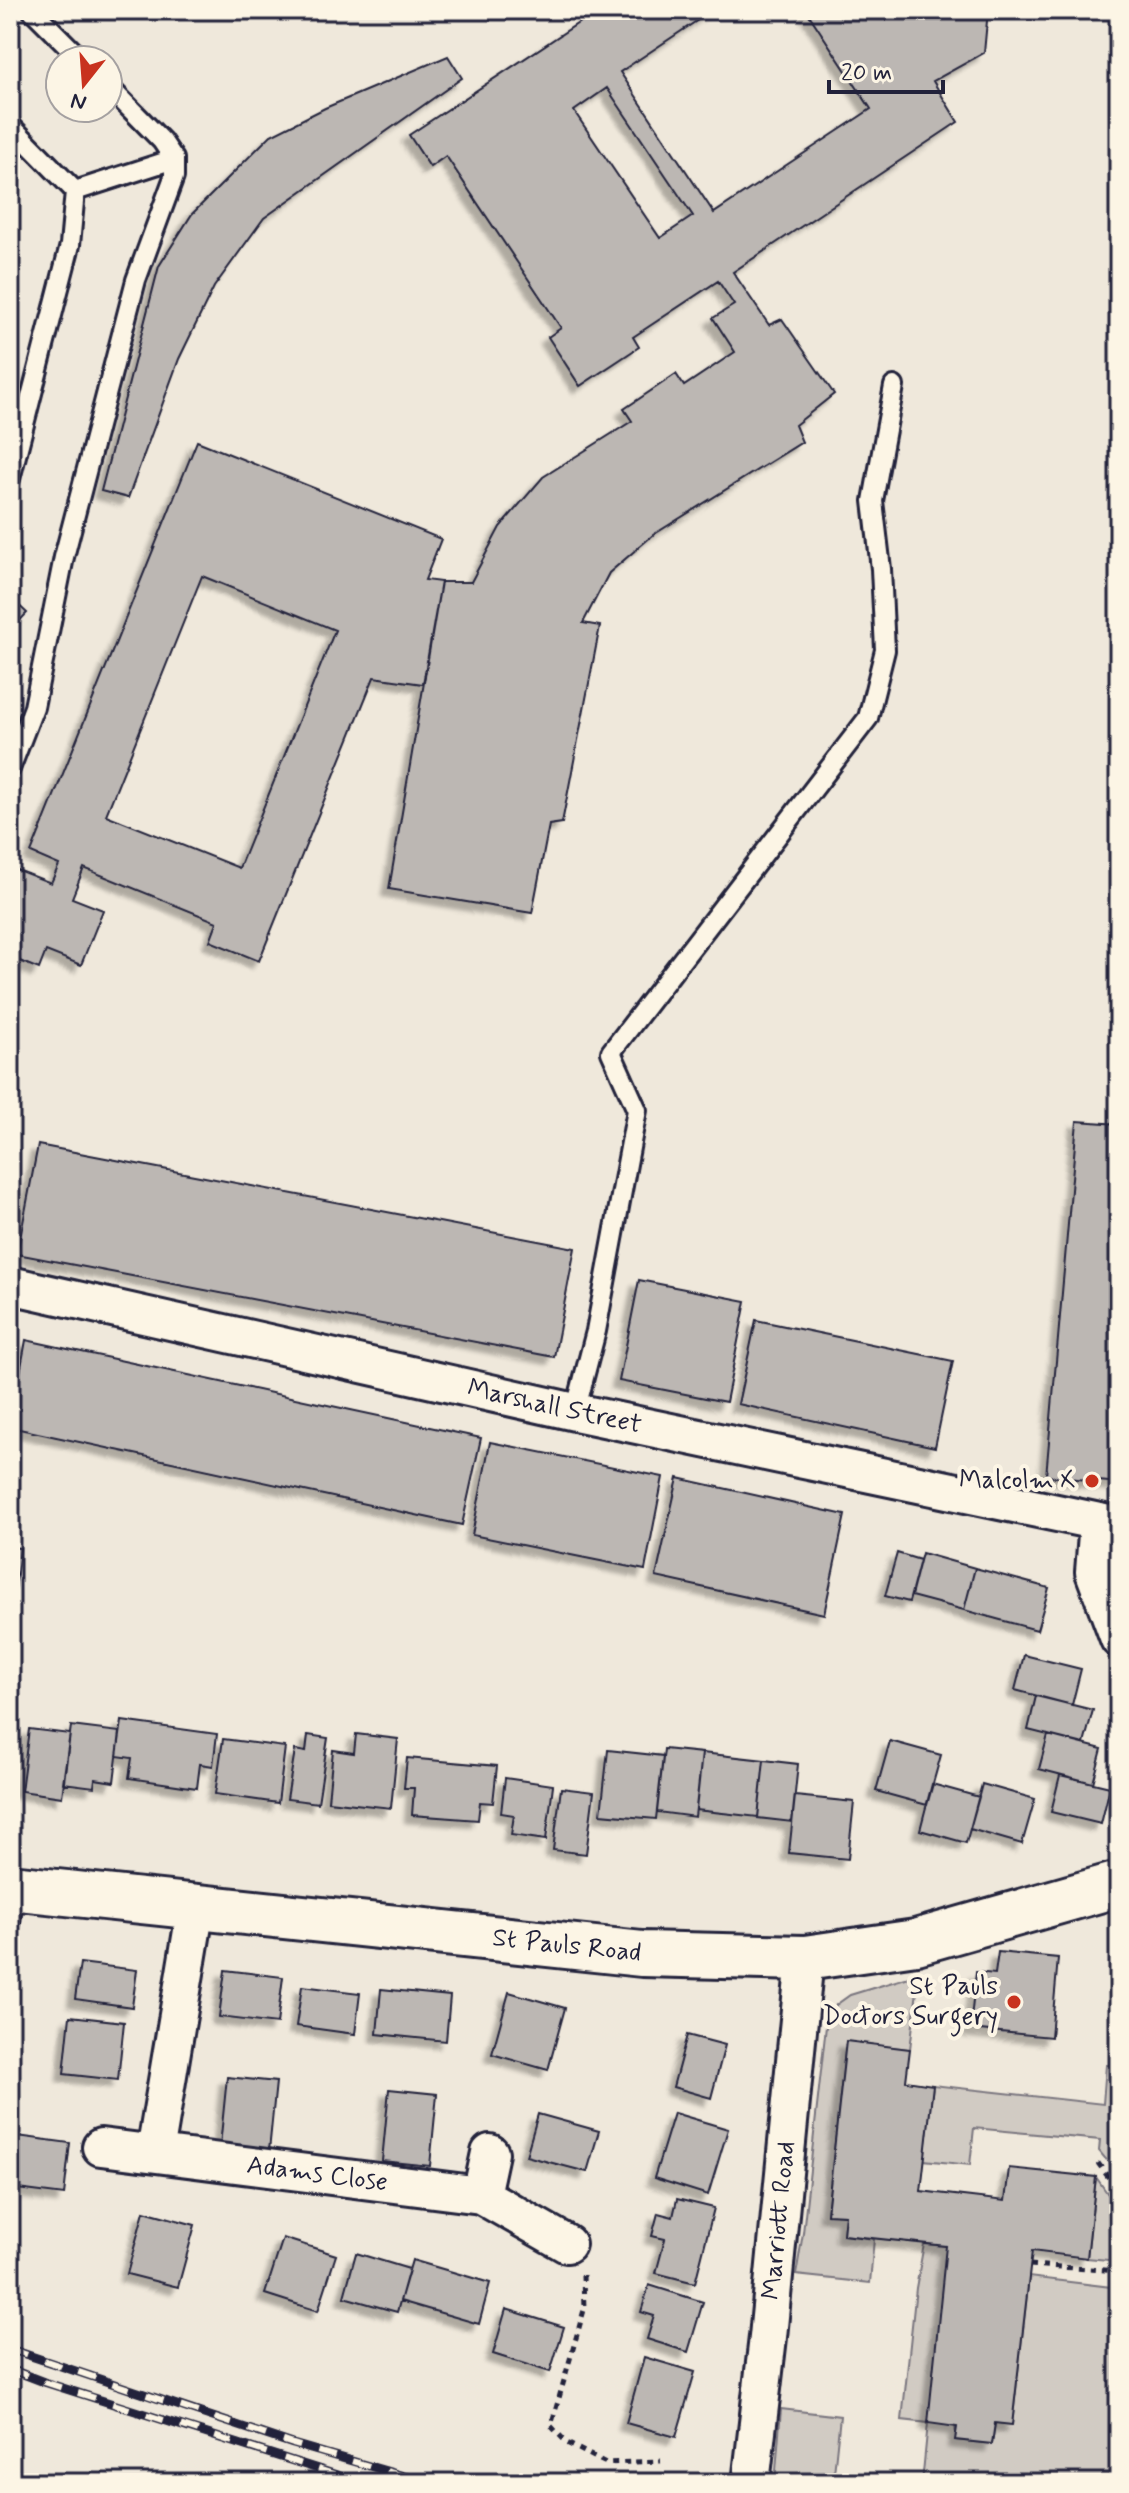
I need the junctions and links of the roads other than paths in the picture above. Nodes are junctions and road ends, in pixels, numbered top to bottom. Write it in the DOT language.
graph roads {
  1 [pos="32,10"];
  2 [pos="66,44"];
  3 [pos="124,102"];
  4 [pos="10,125"];
  5 [pos="174,159"];
  6 [pos="75,191"];
  7 [pos="894,386"];
  8 [pos="10,479"];
  9 [pos="10,769"];
  10 [pos="10,1285"];
  11 [pos="575,1412"];
  12 [pos="1109,1524"];
  13 [pos="1119,1639"];
  14 [pos="1119,1884"];
  15 [pos="11,1900"];
  16 [pos="196,1907"];
  17 [pos="805,1958"];
  18 [pos="101,2147"];
  19 [pos="155,2153"];
  20 [pos="490,2153"];
  21 [pos="481,2195"];
  22 [pos="567,2244"];
  23 [pos="751,2483"];
  1 -- 2 [label="lane"];
  3 -- 5 [label="lane"];
  4 -- 6 [label="lane"];
  5 -- 6 [label="lane"];
  5 -- 9 [label="lane"];
  6 -- 8 [label="lane"];
  7 -- 11 [label="lane"];
  10 -- 11 [label="street, Marshall Street"];
  11 -- 12 [label="street, Marshall Street"];
  12 -- 13 [label="street, Marshall Street"];
  14 -- 17 [label="main road, St Pauls Road"];
  15 -- 16 [label="main road, St Pauls Road"];
  16 -- 17 [label="main road, St Pauls Road"];
  16 -- 19 [label="street"];
  17 -- 23 [label="street, Marriott Road"];
  18 -- 19 [label="street, Adams Close"];
  19 -- 21 [label="street, Adams Close"];
  20 -- 21 [label="street"];
  21 -- 22 [label="street, Adams Close"];
}
